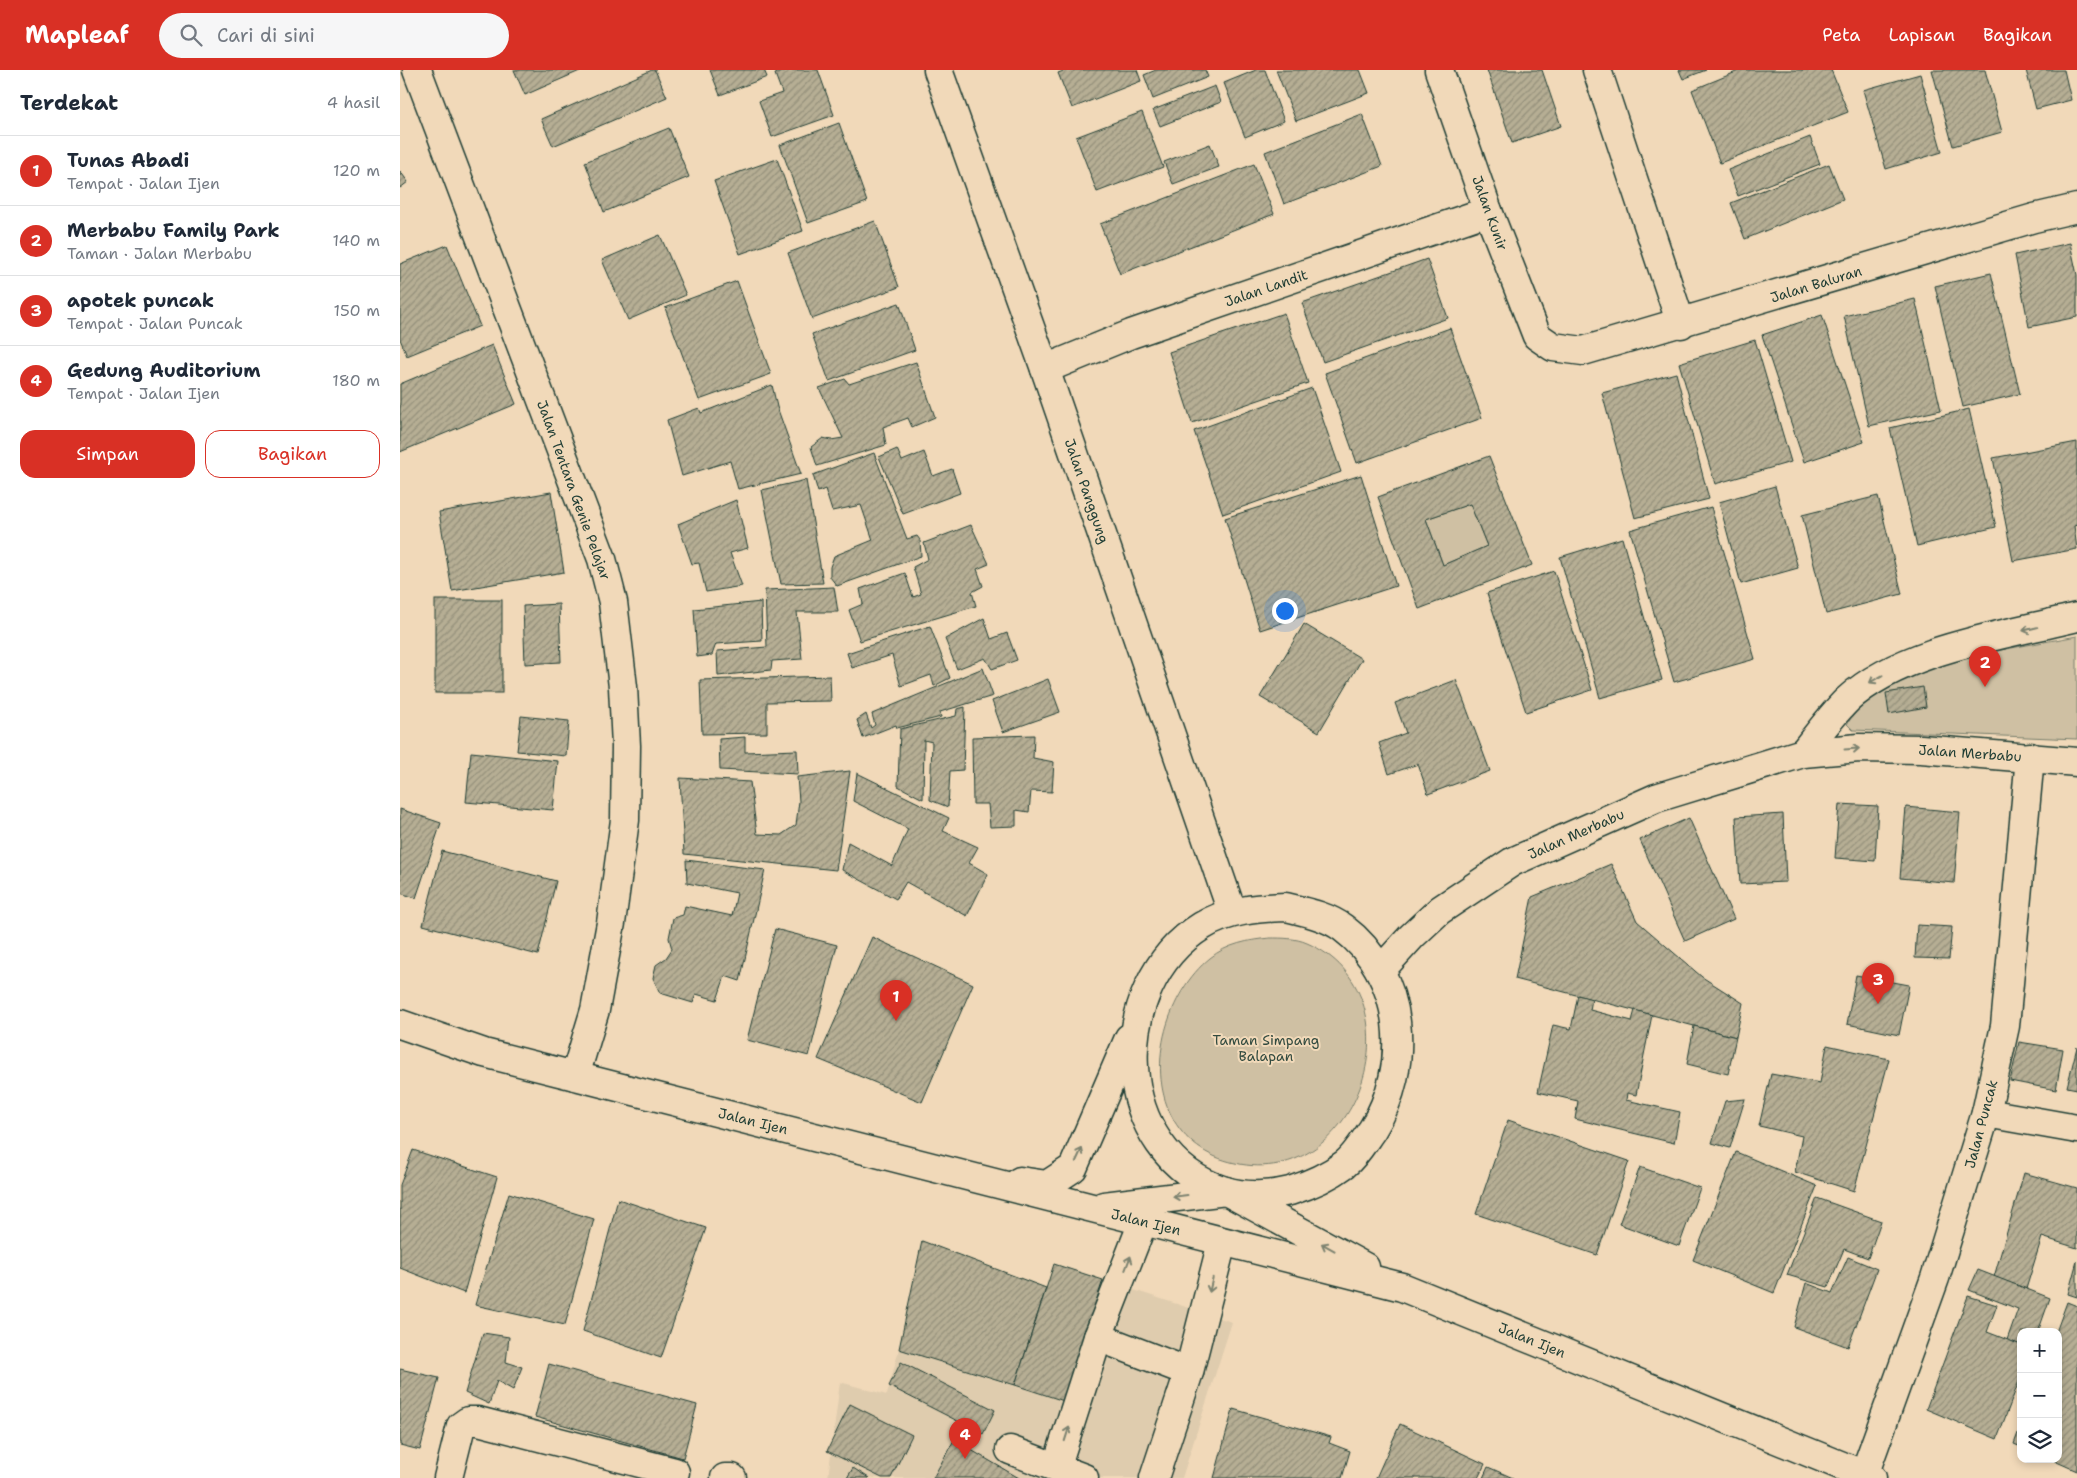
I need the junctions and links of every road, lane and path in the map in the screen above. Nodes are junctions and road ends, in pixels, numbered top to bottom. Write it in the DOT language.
graph roads {
  1 [pos="417,70"];
  2 [pos="938,70"];
  3 [pos="1439,70"];
  4 [pos="1597,70"];
  5 [pos="2077,208"];
  6 [pos="1488,211"];
  7 [pos="1681,324"];
  8 [pos="1553,347"];
  9 [pos="1045,369"];
  10 [pos="2077,617"];
  11 [pos="1803,753"];
  12 [pos="2030,757"];
  13 [pos="2077,762"];
  14 [pos="1232,912"];
  15 [pos="1380,971"];
  16 [pos="1138,1018"];
  17 [pos="400,1024"];
  18 [pos="575,1076"];
  19 [pos="1986,1113"];
  20 [pos="2077,1129"];
  21 [pos="956,1173"];
  22 [pos="1226,1191"];
  23 [pos="1088,1208"];
  24 [pos="1143,1222"];
  25 [pos="1222,1242"];
  26 [pos="1402,1287"];
  27 [pos="1098,1337"];
  28 [pos="1189,1372"];
  29 [pos="1010,1450"];
  30 [pos="1056,1468"];
  31 [pos="675,1472"];
  32 [pos="1868,1476"];
  33 [pos="448,1478"];
  34 [pos="725,1478"];
  35 [pos="732,1478"];
  36 [pos="1084,1478"];
  37 [pos="1154,1478"];
  1 -- 18 [label="main road, Jalan Tentara Genie Pelajar"];
  2 -- 9 [label="main road, Jalan Panggung"];
  3 -- 6 [label="main road, Jalan Kunir"];
  4 -- 7 [label="main road"];
  5 -- 7 [label="main road, Jalan Baluran"];
  6 -- 8 [label="main road, Jalan Kunir"];
  6 -- 9 [label="main road, Jalan Landit"];
  7 -- 8 [label="main road, Jalan Baluran"];
  9 -- 14 [label="main road, Jalan Panggung"];
  10 -- 11 [label="main road, one-way"];
  11 -- 12 [label="main road, Jalan Merbabu, one-way"];
  11 -- 15 [label="main road, Jalan Merbabu"];
  12 -- 13 [label="main road, Jalan Merbabu"];
  12 -- 19 [label="main road, Jalan Puncak"];
  14 -- 15 [label="main road"];
  14 -- 16 [label="main road"];
  15 -- 22 [label="main road"];
  21 -- 16 [label="main road, one-way"];
  16 -- 22 [label="main road"];
  17 -- 18 [label="main road, Jalan Ijen"];
  18 -- 21 [label="main road, Jalan Ijen"];
  19 -- 20 [label="main road"];
  19 -- 32 [label="main road, Jalan Puncak"];
  21 -- 23 [label="main road, Jalan Ijen"];
  22 -- 23 [label="main road, one-way"];
  26 -- 22 [label="main road, one-way"];
  23 -- 24 [label="main road, Jalan Ijen"];
  24 -- 25 [label="main road, Jalan Ijen"];
  27 -- 24 [label="main road, one-way"];
  25 -- 26 [label="main road, Jalan Ijen"];
  25 -- 28 [label="main road, one-way"];
  26 -- 32 [label="main road, Jalan Ijen"];
  27 -- 28 [label="main road"];
  30 -- 27 [label="main road, one-way"];
  28 -- 37 [label="main road"];
  29 -- 30 [label="main road"];
  30 -- 36 [label="main road"];
  31 -- 33 [label="main road"];
  34 -- 35 [label="main road"];
}
